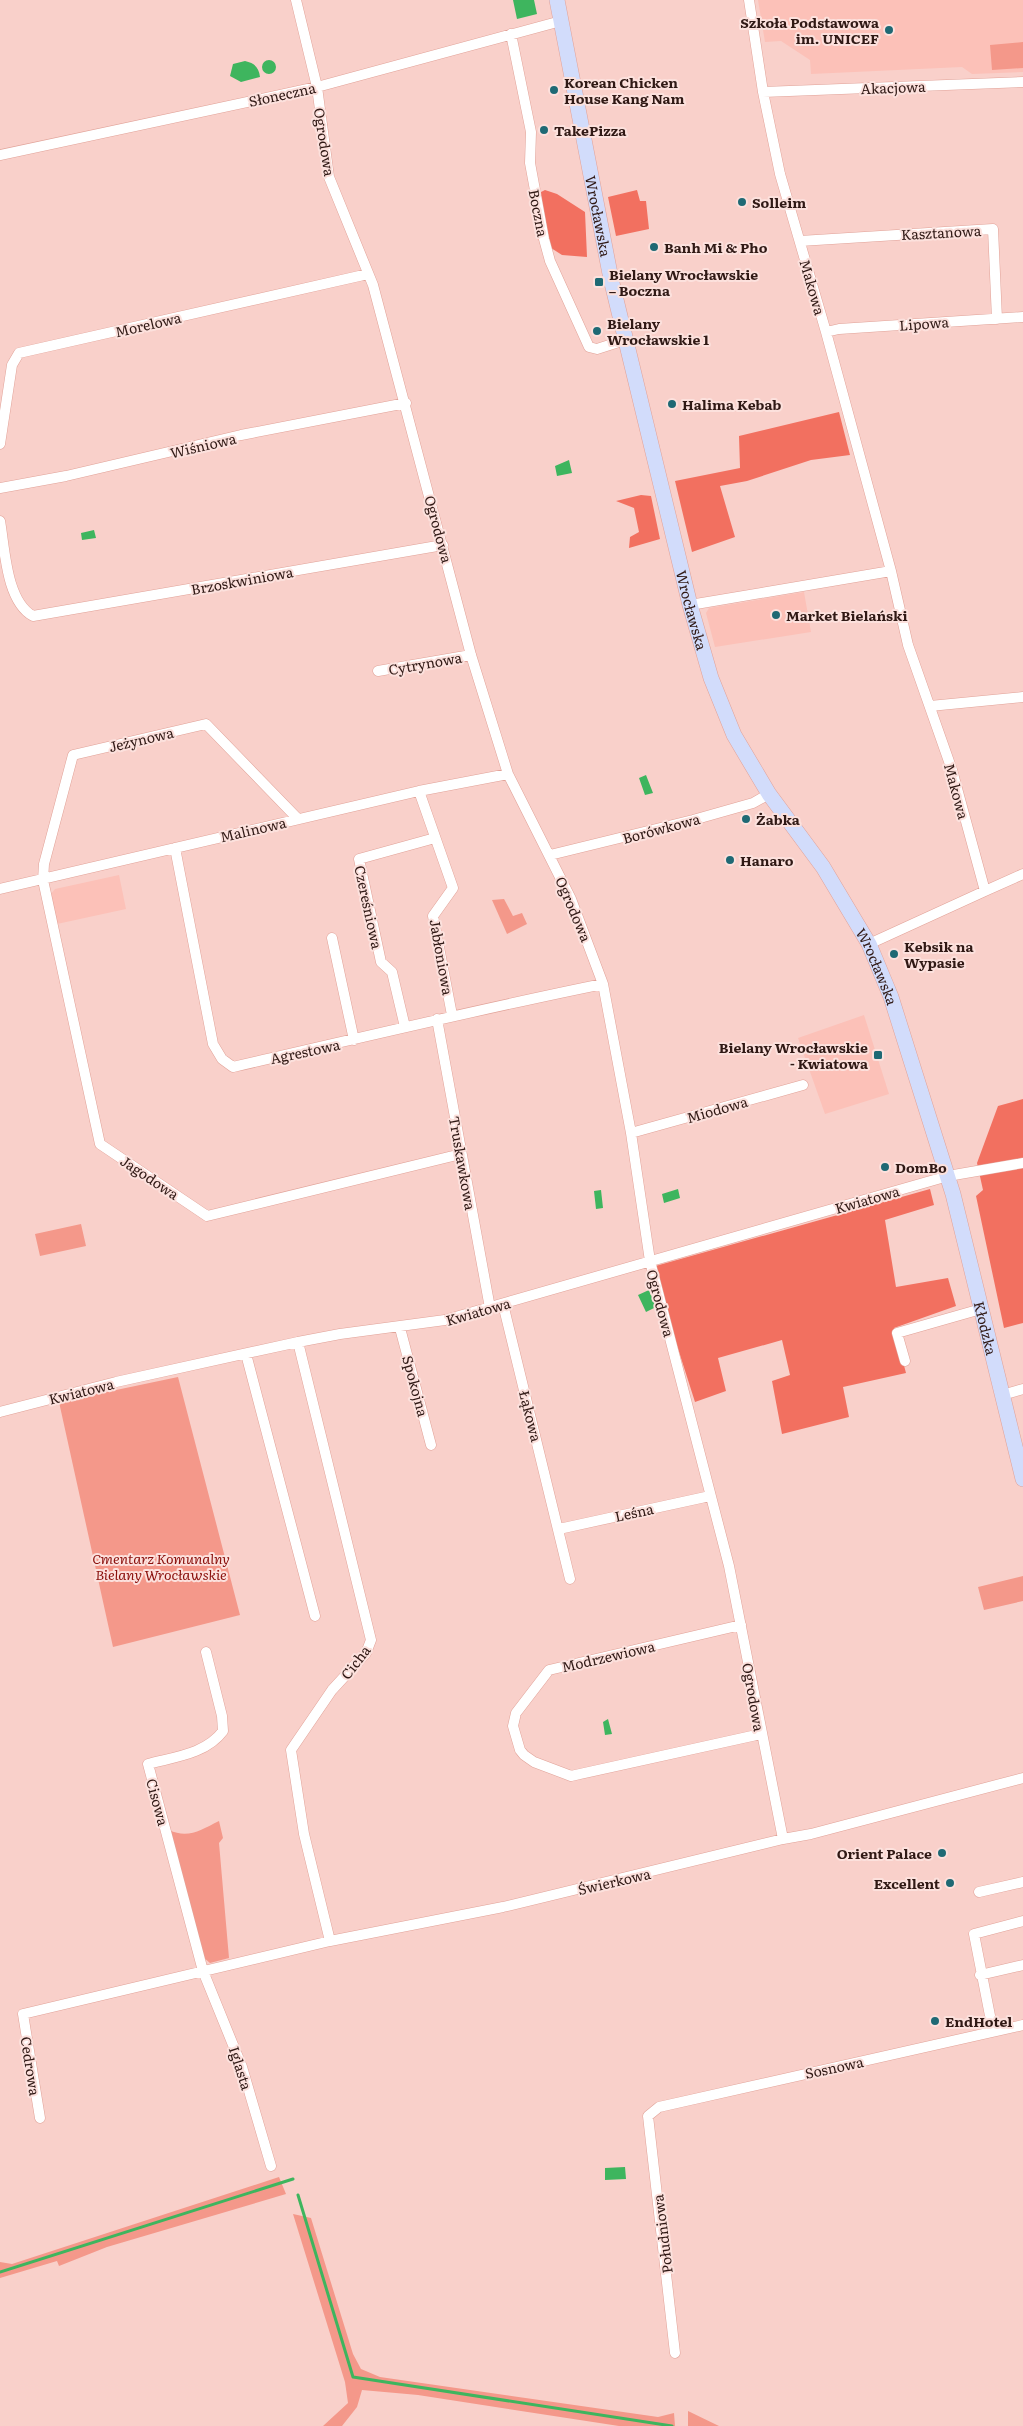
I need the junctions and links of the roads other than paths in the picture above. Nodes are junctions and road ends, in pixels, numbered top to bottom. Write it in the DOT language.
graph roads {
  1 [pos="296,0"];
  2 [pos="557,0"];
  3 [pos="749,0"];
  4 [pos="561,21"];
  5 [pos="511,34"];
  6 [pos="1023,82"];
  7 [pos="317,87"];
  8 [pos="763,92"];
  9 [pos="0,155"];
  10 [pos="800,241"];
  11 [pos="368,274"];
  12 [pos="1023,318"];
  13 [pos="997,319"];
  14 [pos="826,332"];
  15 [pos="625,340"];
  16 [pos="406,403"];
  17 [pos="0,444"];
  18 [pos="0,488"];
  19 [pos="0,521"];
  20 [pos="443,545"];
  21 [pos="891,571"];
  22 [pos="690,605"];
  23 [pos="471,655"];
  24 [pos="378,672"];
  25 [pos="1023,697"];
  26 [pos="930,706"];
  27 [pos="508,774"];
  28 [pos="419,791"];
  29 [pos="770,794"];
  30 [pos="298,818"];
  31 [pos="435,838"];
  32 [pos="175,848"];
  33 [pos="550,855"];
  34 [pos="1023,874"];
  35 [pos="43,880"];
  36 [pos="0,889"];
  37 [pos="985,892"];
  38 [pos="332,938"];
  39 [pos="869,944"];
  40 [pos="603,984"];
  41 [pos="452,1015"];
  42 [pos="437,1019"];
  43 [pos="405,1027"];
  44 [pos="354,1040"];
  45 [pos="803,1085"];
  46 [pos="631,1133"];
  47 [pos="462,1154"];
  48 [pos="1023,1163"];
  49 [pos="948,1176"];
  50 [pos="650,1261"];
  51 [pos="503,1304"];
  52 [pos="490,1308"];
  53 [pos="982,1309"];
  54 [pos="400,1328"];
  55 [pos="298,1342"];
  56 [pos="246,1354"];
  57 [pos="905,1361"];
  58 [pos="1023,1389"];
  59 [pos="1002,1395"];
  60 [pos="0,1412"];
  61 [pos="431,1445"];
  62 [pos="1023,1479"];
  63 [pos="710,1496"];
  64 [pos="559,1529"];
  65 [pos="570,1579"];
  66 [pos="315,1616"];
  67 [pos="741,1625"];
  68 [pos="206,1652"];
  69 [pos="761,1734"];
  70 [pos="1023,1778"];
  71 [pos="783,1839"];
  72 [pos="1023,1882"];
  73 [pos="979,1892"];
  74 [pos="1023,1921"];
  75 [pos="330,1941"];
  76 [pos="1023,1965"];
  77 [pos="203,1971"];
  78 [pos="980,1975"];
  79 [pos="23,2014"];
  80 [pos="1023,2025"];
  81 [pos="992,2032"];
  82 [pos="648,2116"];
  83 [pos="40,2118"];
  84 [pos="271,2166"];
  85 [pos="675,2353"];
  1 -- 7 [label="street, Ogrodowa"];
  2 -- 4 [label="main road, Wrocławska"];
  3 -- 8 [label="street, Makowa"];
  4 -- 5 [label="street, Słoneczna"];
  4 -- 15 [label="main road, Wrocławska"];
  5 -- 7 [label="street, Słoneczna"];
  5 -- 15 [label="street, Boczna"];
  6 -- 8 [label="street, Akacjowa"];
  7 -- 9 [label="street, Słoneczna"];
  7 -- 11 [label="street, Ogrodowa"];
  8 -- 10 [label="street, Makowa"];
  10 -- 13 [label="street, Kasztanowa"];
  10 -- 14 [label="street, Makowa"];
  11 -- 16 [label="street, Ogrodowa"];
  11 -- 17 [label="street, Morelowa"];
  12 -- 13 [label="street, Lipowa"];
  13 -- 14 [label="street, Lipowa"];
  14 -- 21 [label="street, Makowa"];
  15 -- 22 [label="main road, Wrocławska"];
  16 -- 18 [label="street, Wiśniowa"];
  16 -- 20 [label="street, Ogrodowa"];
  19 -- 20 [label="street, Brzoskwiniowa"];
  20 -- 23 [label="street, Ogrodowa"];
  21 -- 22 [label="street"];
  21 -- 26 [label="street, Makowa"];
  22 -- 29 [label="main road, Wrocławska"];
  23 -- 24 [label="street, Cytrynowa"];
  23 -- 27 [label="street, Ogrodowa"];
  25 -- 26 [label="street"];
  26 -- 37 [label="street, Makowa"];
  27 -- 28 [label="street, Malinowa"];
  27 -- 33 [label="street, Ogrodowa"];
  28 -- 30 [label="street, Malinowa"];
  28 -- 31 [label="street, Jabłoniowa"];
  29 -- 33 [label="street, Borówkowa"];
  29 -- 39 [label="main road, Wrocławska"];
  30 -- 32 [label="street, Malinowa"];
  30 -- 35 [label="street, Jeżynowa"];
  31 -- 41 [label="street, Jabłoniowa"];
  31 -- 43 [label="street, Czereśniowa"];
  32 -- 35 [label="street, Malinowa"];
  32 -- 44 [label="street, Agrestowa"];
  33 -- 40 [label="street, Ogrodowa"];
  34 -- 37 [label="street"];
  35 -- 36 [label="street, Malinowa"];
  35 -- 47 [label="street, Jagodowa"];
  37 -- 39 [label="street"];
  38 -- 44 [label="street"];
  39 -- 49 [label="main road, Wrocławska"];
  40 -- 41 [label="street, Agrestowa"];
  40 -- 46 [label="street, Ogrodowa"];
  41 -- 42 [label="street, Agrestowa"];
  42 -- 43 [label="street, Agrestowa"];
  42 -- 47 [label="street, Truskawkowa"];
  43 -- 44 [label="street, Agrestowa"];
  45 -- 46 [label="street, Miodowa"];
  46 -- 50 [label="street, Ogrodowa"];
  47 -- 52 [label="street, Truskawkowa"];
  48 -- 49 [label="street, Kwiatowa"];
  49 -- 50 [label="street, Kwiatowa"];
  49 -- 53 [label="main road, Kłodzka"];
  50 -- 51 [label="street, Kwiatowa"];
  50 -- 63 [label="street, Ogrodowa"];
  51 -- 52 [label="street, Kwiatowa"];
  51 -- 64 [label="street, Łąkowa"];
  52 -- 54 [label="street, Kwiatowa"];
  53 -- 57 [label="street"];
  53 -- 59 [label="main road, Kłodzka"];
  54 -- 55 [label="street, Kwiatowa"];
  54 -- 61 [label="street, Spokojna"];
  55 -- 56 [label="street, Kwiatowa"];
  55 -- 75 [label="street, Cicha"];
  56 -- 60 [label="street, Kwiatowa"];
  56 -- 66 [label="street"];
  58 -- 59 [label="street"];
  59 -- 62 [label="main road, Kłodzka"];
  63 -- 64 [label="street, Leśna"];
  63 -- 67 [label="street, Ogrodowa"];
  64 -- 65 [label="street, Łąkowa"];
  67 -- 69 [label="street, Ogrodowa"];
  67 -- 69 [label="street, Modrzewiowa"];
  68 -- 77 [label="street, Cisowa"];
  69 -- 71 [label="street, Ogrodowa"];
  70 -- 71 [label="street, Świerkowa"];
  71 -- 75 [label="street, Świerkowa"];
  72 -- 73 [label="street"];
  74 -- 78 [label="street"];
  75 -- 77 [label="street, Świerkowa"];
  76 -- 78 [label="street"];
  77 -- 79 [label="street, Świerkowa"];
  77 -- 84 [label="street, Iglasta"];
  78 -- 81 [label="street"];
  79 -- 83 [label="street, Cedrowa"];
  80 -- 81 [label="street, Sosnowa"];
  81 -- 82 [label="street, Sosnowa"];
  82 -- 85 [label="street, Południowa"];
}
